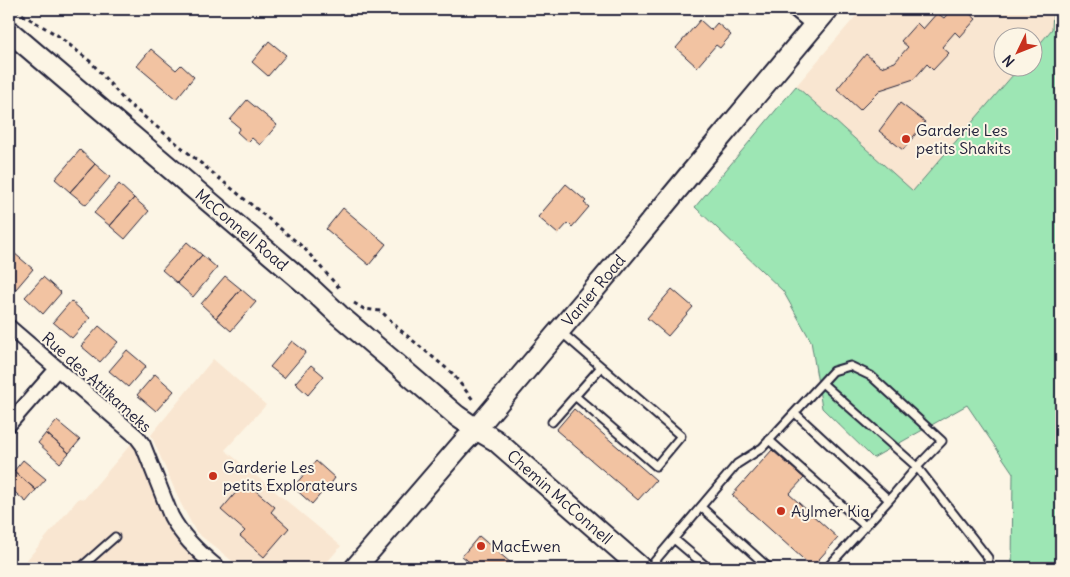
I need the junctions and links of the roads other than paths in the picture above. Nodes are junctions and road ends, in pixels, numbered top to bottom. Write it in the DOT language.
graph roads {
  1 [pos="795,9"];
  2 [pos="828,9"];
  3 [pos="814,25"];
  4 [pos="9,31"];
  5 [pos="9,327"];
  6 [pos="559,331"];
  7 [pos="601,367"];
  8 [pos="57,369"];
  9 [pos="822,383"];
  10 [pos="575,396"];
  11 [pos="795,413"];
  12 [pos="552,422"];
  13 [pos="9,424"];
  14 [pos="476,429"];
  15 [pos="769,440"];
  16 [pos="917,467"];
  17 [pos="889,500"];
  18 [pos="701,507"];
  19 [pos="865,526"];
  20 [pos="115,536"];
  21 [pos="674,539"];
  22 [pos="80,568"];
  23 [pos="218,568"];
  24 [pos="355,568"];
  25 [pos="642,568"];
  26 [pos="649,568"];
  27 [pos="708,568"];
  28 [pos="769,568"];
  29 [pos="827,568"];
  30 [pos="988,568"];
  1 -- 3 [label="street"];
  2 -- 3 [label="street, Vanier Road"];
  3 -- 6 [label="street, Vanier Road"];
  4 -- 14 [label="street, McConnell Road"];
  5 -- 8 [label="street, Rue des Attikameks"];
  6 -- 7 [label="lane"];
  6 -- 14 [label="street, Vanier Road"];
  7 -- 10 [label="lane"];
  7 -- 10 [label="lane"];
  8 -- 13 [label="street"];
  8 -- 23 [label="street, Rue des Attikameks"];
  9 -- 11 [label="lane"];
  9 -- 16 [label="lane"];
  9 -- 16 [label="lane"];
  10 -- 12 [label="lane"];
  11 -- 15 [label="lane"];
  11 -- 17 [label="lane"];
  14 -- 24 [label="street, Vanier Road"];
  14 -- 25 [label="street, Chemin McConnell"];
  15 -- 18 [label="lane"];
  15 -- 19 [label="lane"];
  16 -- 17 [label="lane"];
  16 -- 30 [label="lane"];
  17 -- 19 [label="lane"];
  18 -- 21 [label="lane"];
  18 -- 28 [label="lane"];
  19 -- 29 [label="lane"];
  20 -- 22 [label="lane"];
  21 -- 26 [label="lane"];
  21 -- 27 [label="lane"];
}
